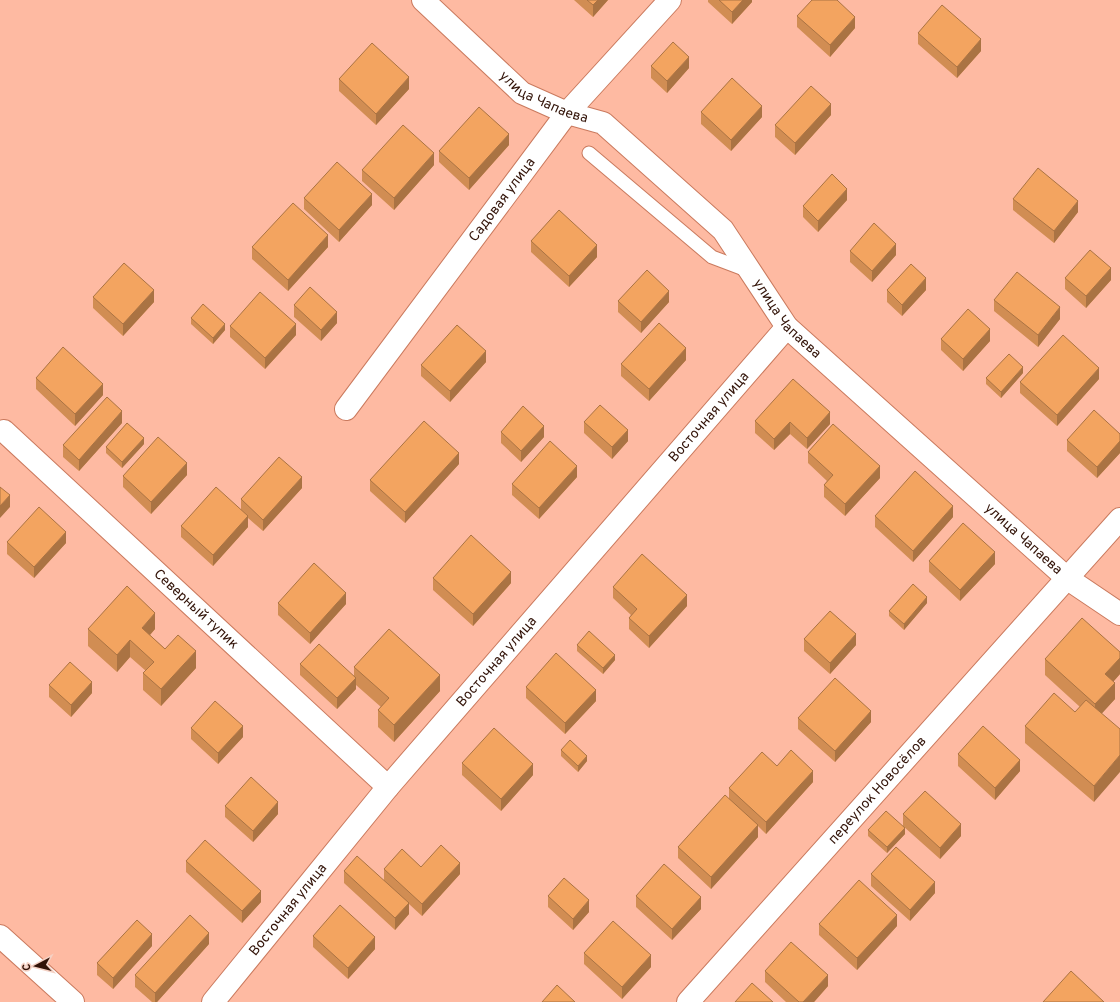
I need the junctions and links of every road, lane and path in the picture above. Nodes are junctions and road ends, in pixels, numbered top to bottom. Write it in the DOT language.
graph roads {
  1 [pos="423,0"];
  2 [pos="670,0"];
  3 [pos="567,113"];
  4 [pos="589,153"];
  5 [pos="750,271"];
  6 [pos="787,327"];
  7 [pos="346,409"];
  8 [pos="4,431"];
  9 [pos="1120,519"];
  10 [pos="1068,579"];
  11 [pos="1120,614"];
  12 [pos="388,787"];
  13 [pos="0,936"];
  14 [pos="73,1002"];
  15 [pos="213,1002"];
  16 [pos="688,1002"];
  1 -- 3 [label="street, улица Чапаева"];
  2 -- 3 [label="street, Садовая улица"];
  3 -- 5 [label="street, улица Чапаева"];
  3 -- 7 [label="street, Садовая улица"];
  4 -- 5 [label="lane"];
  5 -- 6 [label="street, улица Чапаева"];
  6 -- 10 [label="street, улица Чапаева"];
  6 -- 12 [label="street, Восточная улица"];
  8 -- 12 [label="street, Северный тупик"];
  9 -- 10 [label="street, переулок Новосёлов"];
  10 -- 11 [label="street, улица Чапаева"];
  10 -- 16 [label="street, переулок Новосёлов"];
  12 -- 15 [label="street, Восточная улица"];
  13 -- 14 [label="street"];
}
